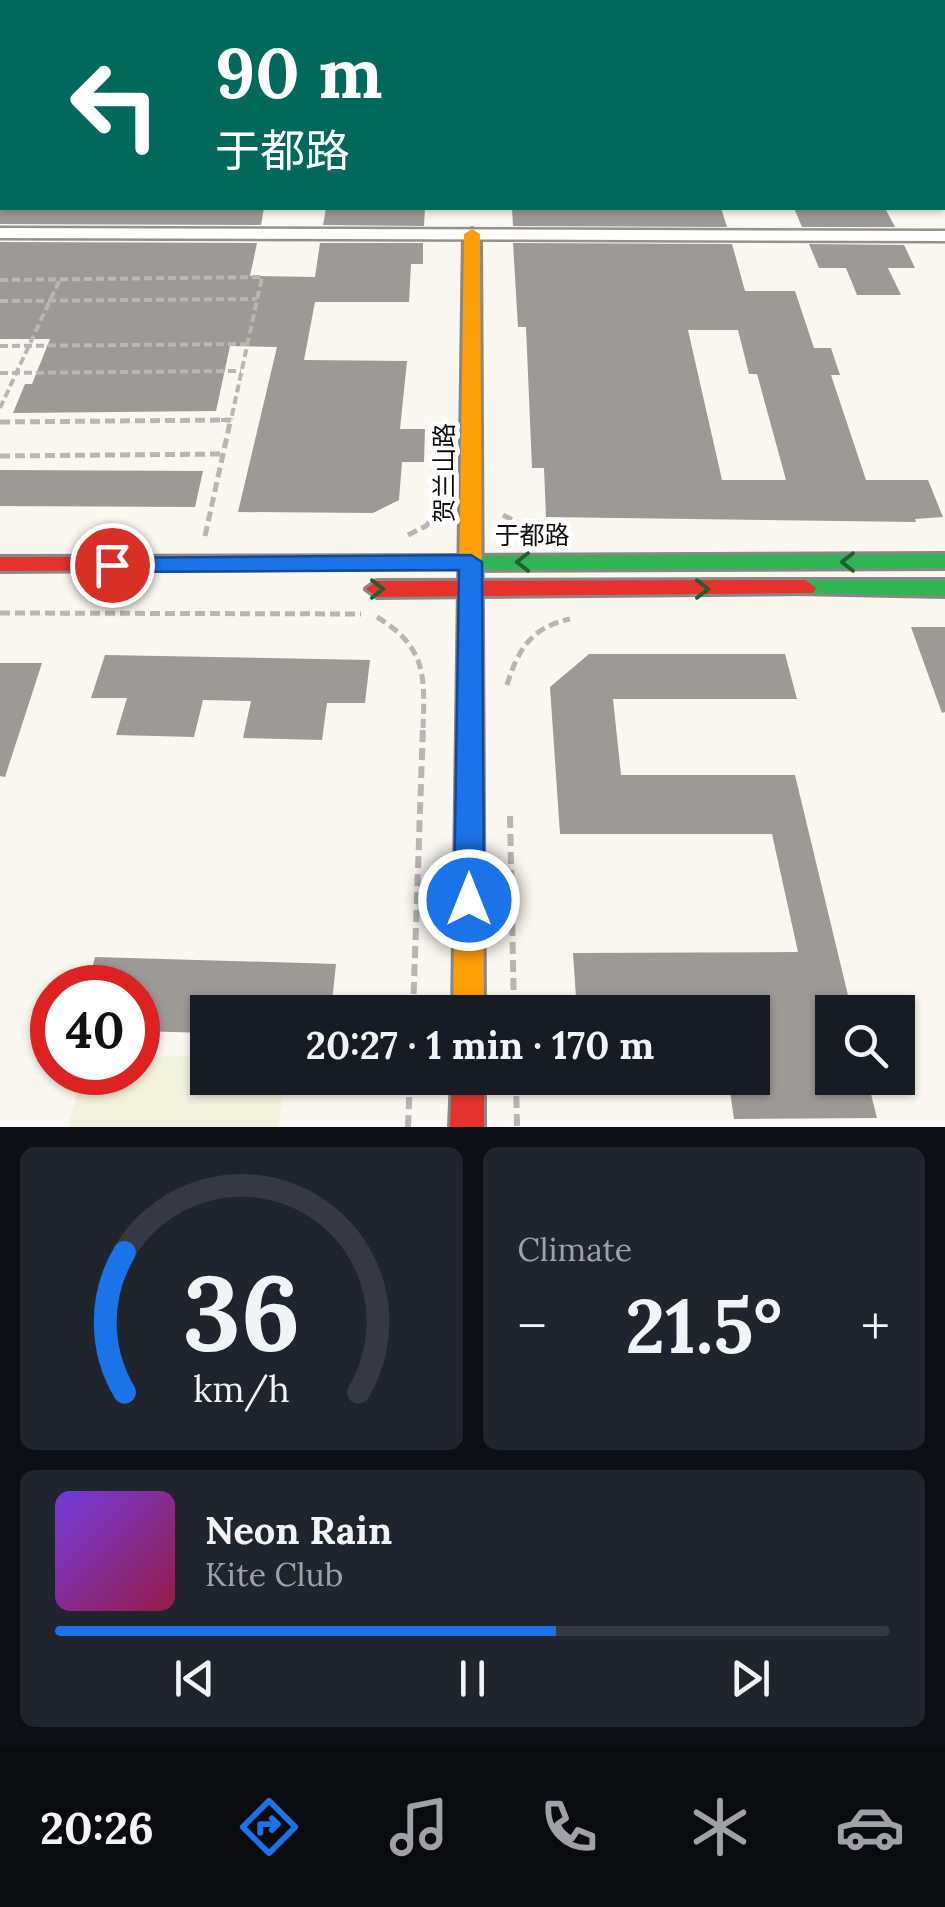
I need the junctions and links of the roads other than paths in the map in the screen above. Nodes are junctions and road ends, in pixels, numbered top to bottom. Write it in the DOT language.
graph roads {
  1 [pos="0,233"];
  2 [pos="472,234"];
  3 [pos="945,236"];
  4 [pos="945,561"];
  5 [pos="471,562"];
  6 [pos="0,564"];
  7 [pos="0,586"];
  8 [pos="119,587"];
  9 [pos="945,588"];
  10 [pos="354,589"];
  11 [pos="471,590"];
  12 [pos="468,995"];
  13 [pos="468,1095"];
  14 [pos="468,1127"];
  1 -- 2 [label="street"];
  2 -- 3 [label="street"];
  2 -- 5 [label="main road, 贺兰山路"];
  4 -- 5 [label="main road, 于都路, one-way"];
  5 -- 6 [label="main road, 于都路"];
  5 -- 11 [label="main road, 贺兰山路"];
  7 -- 8 [label="main road"];
  11 -- 9 [label="main road, one-way"];
  10 -- 11 [label="main road, one-way"];
  11 -- 12 [label="main road, 贺兰山路"];
  13 -- 14 [label="main road"];
}
